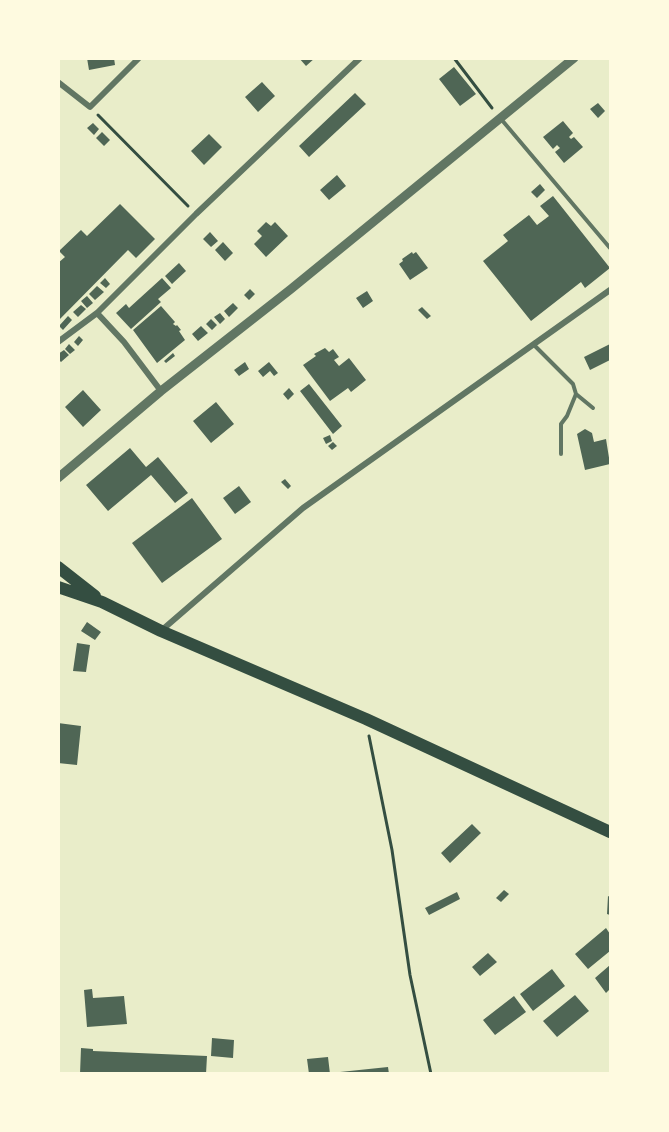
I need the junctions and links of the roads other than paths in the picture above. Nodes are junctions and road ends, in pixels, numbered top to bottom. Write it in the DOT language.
graph roads {
  1 [pos="139,58"];
  2 [pos="360,58"];
  3 [pos="574,58"];
  4 [pos="58,82"];
  5 [pos="501,119"];
  6 [pos="610,248"];
  7 [pos="610,290"];
  8 [pos="97,313"];
  9 [pos="58,342"];
  10 [pos="534,344"];
  11 [pos="161,391"];
  12 [pos="576,394"];
  13 [pos="593,408"];
  14 [pos="561,454"];
  15 [pos="60,476"];
  16 [pos="58,567"];
  17 [pos="58,587"];
  18 [pos="102,602"];
  19 [pos="161,632"];
  20 [pos="610,832"];
  1 -- 4 [label="street"];
  2 -- 8 [label="street"];
  3 -- 5 [label="street"];
  5 -- 6 [label="lane"];
  5 -- 11 [label="street"];
  7 -- 10 [label="street"];
  8 -- 9 [label="street"];
  8 -- 11 [label="street"];
  10 -- 12 [label="lane"];
  10 -- 19 [label="street"];
  11 -- 15 [label="street"];
  12 -- 13 [label="lane"];
  12 -- 14 [label="lane"];
  16 -- 18 [label="main road"];
  17 -- 18 [label="main road"];
  18 -- 19 [label="main road"];
  19 -- 20 [label="main road"];
}
